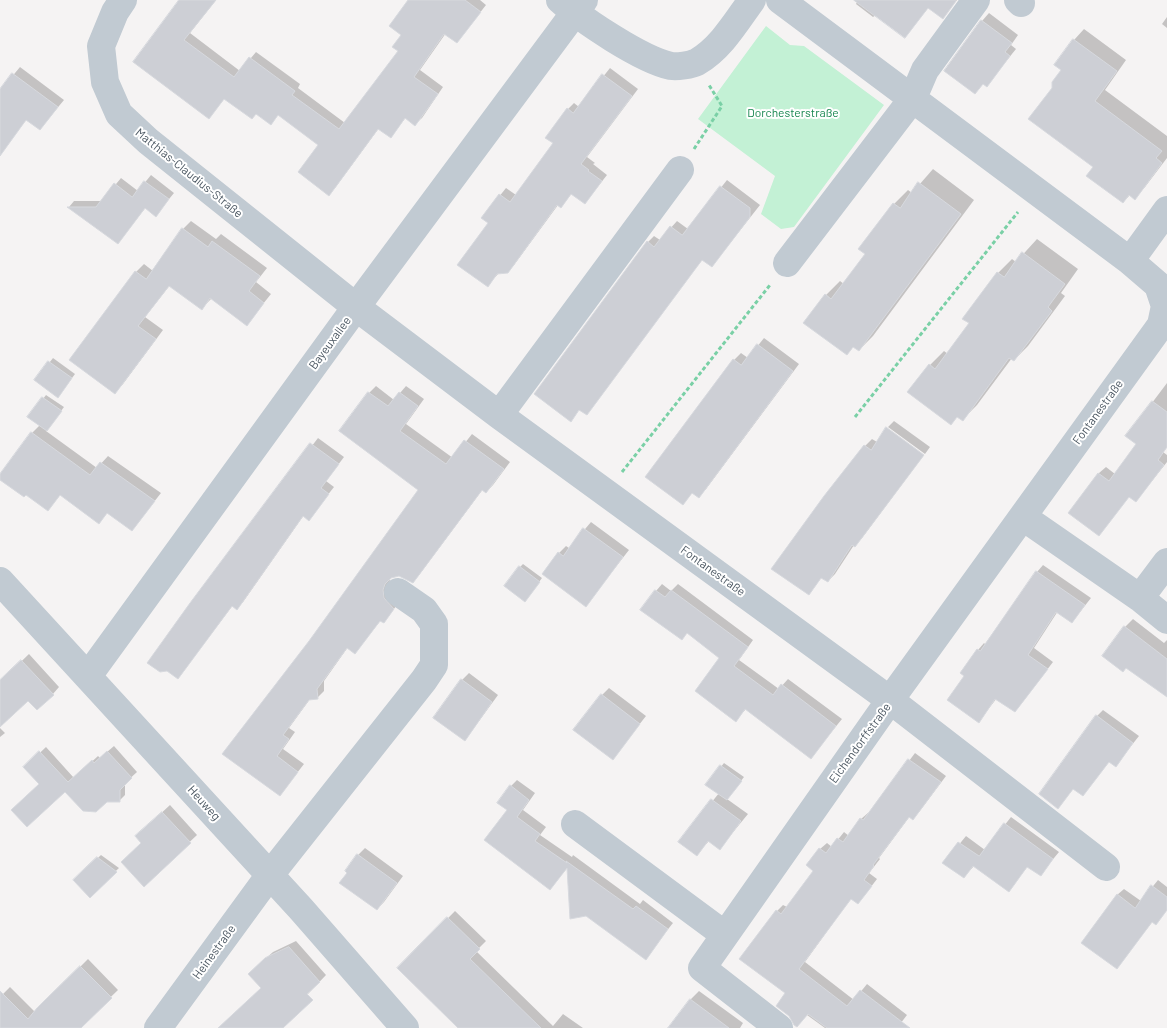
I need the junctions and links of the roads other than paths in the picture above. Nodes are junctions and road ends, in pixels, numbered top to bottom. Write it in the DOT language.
graph roads {
  1 [pos="123,0"];
  2 [pos="752,0"];
  3 [pos="780,0"];
  4 [pos="976,0"];
  5 [pos="573,4"];
  6 [pos="913,98"];
  7 [pos="680,170"];
  8 [pos="1167,210"];
  9 [pos="1130,261"];
  10 [pos="787,263"];
  11 [pos="1166,306"];
  12 [pos="356,307"];
  13 [pos="499,415"];
  14 [pos="1023,517"];
  15 [pos="1167,562"];
  16 [pos="0,581"];
  17 [pos="398,592"];
  18 [pos="1140,598"];
  19 [pos="1167,620"];
  20 [pos="88,676"];
  21 [pos="890,700"];
  22 [pos="575,824"];
  23 [pos="1106,867"];
  24 [pos="270,876"];
  25 [pos="725,935"];
  26 [pos="158,1028"];
  27 [pos="405,1028"];
  28 [pos="780,1028"];
  1 -- 12 [label="street, Matthias-Claudius-Straße"];
  2 -- 5 [label="street"];
  3 -- 6 [label="street"];
  4 -- 6 [label="street"];
  5 -- 12 [label="street, Bayeuxallee"];
  6 -- 9 [label="street"];
  6 -- 10 [label="street"];
  7 -- 13 [label="street"];
  8 -- 9 [label="street"];
  9 -- 11 [label="street"];
  11 -- 14 [label="street, Fontanestraße"];
  12 -- 13 [label="street, Fontanestraße"];
  12 -- 20 [label="street, Bayeuxallee"];
  13 -- 21 [label="street, Fontanestraße"];
  14 -- 18 [label="street"];
  14 -- 21 [label="street, Fontanestraße"];
  15 -- 18 [label="street"];
  16 -- 20 [label="street, Heuweg"];
  17 -- 24 [label="street, Heinestraße"];
  18 -- 19 [label="street"];
  20 -- 24 [label="street, Heuweg"];
  21 -- 23 [label="street, Eichendorffstraße"];
  21 -- 25 [label="street, Eichendorffstraße"];
  22 -- 25 [label="street"];
  24 -- 26 [label="street, Heinestraße"];
  24 -- 27 [label="street, Heuweg"];
  25 -- 28 [label="street, Eichendorffstraße"];
}
